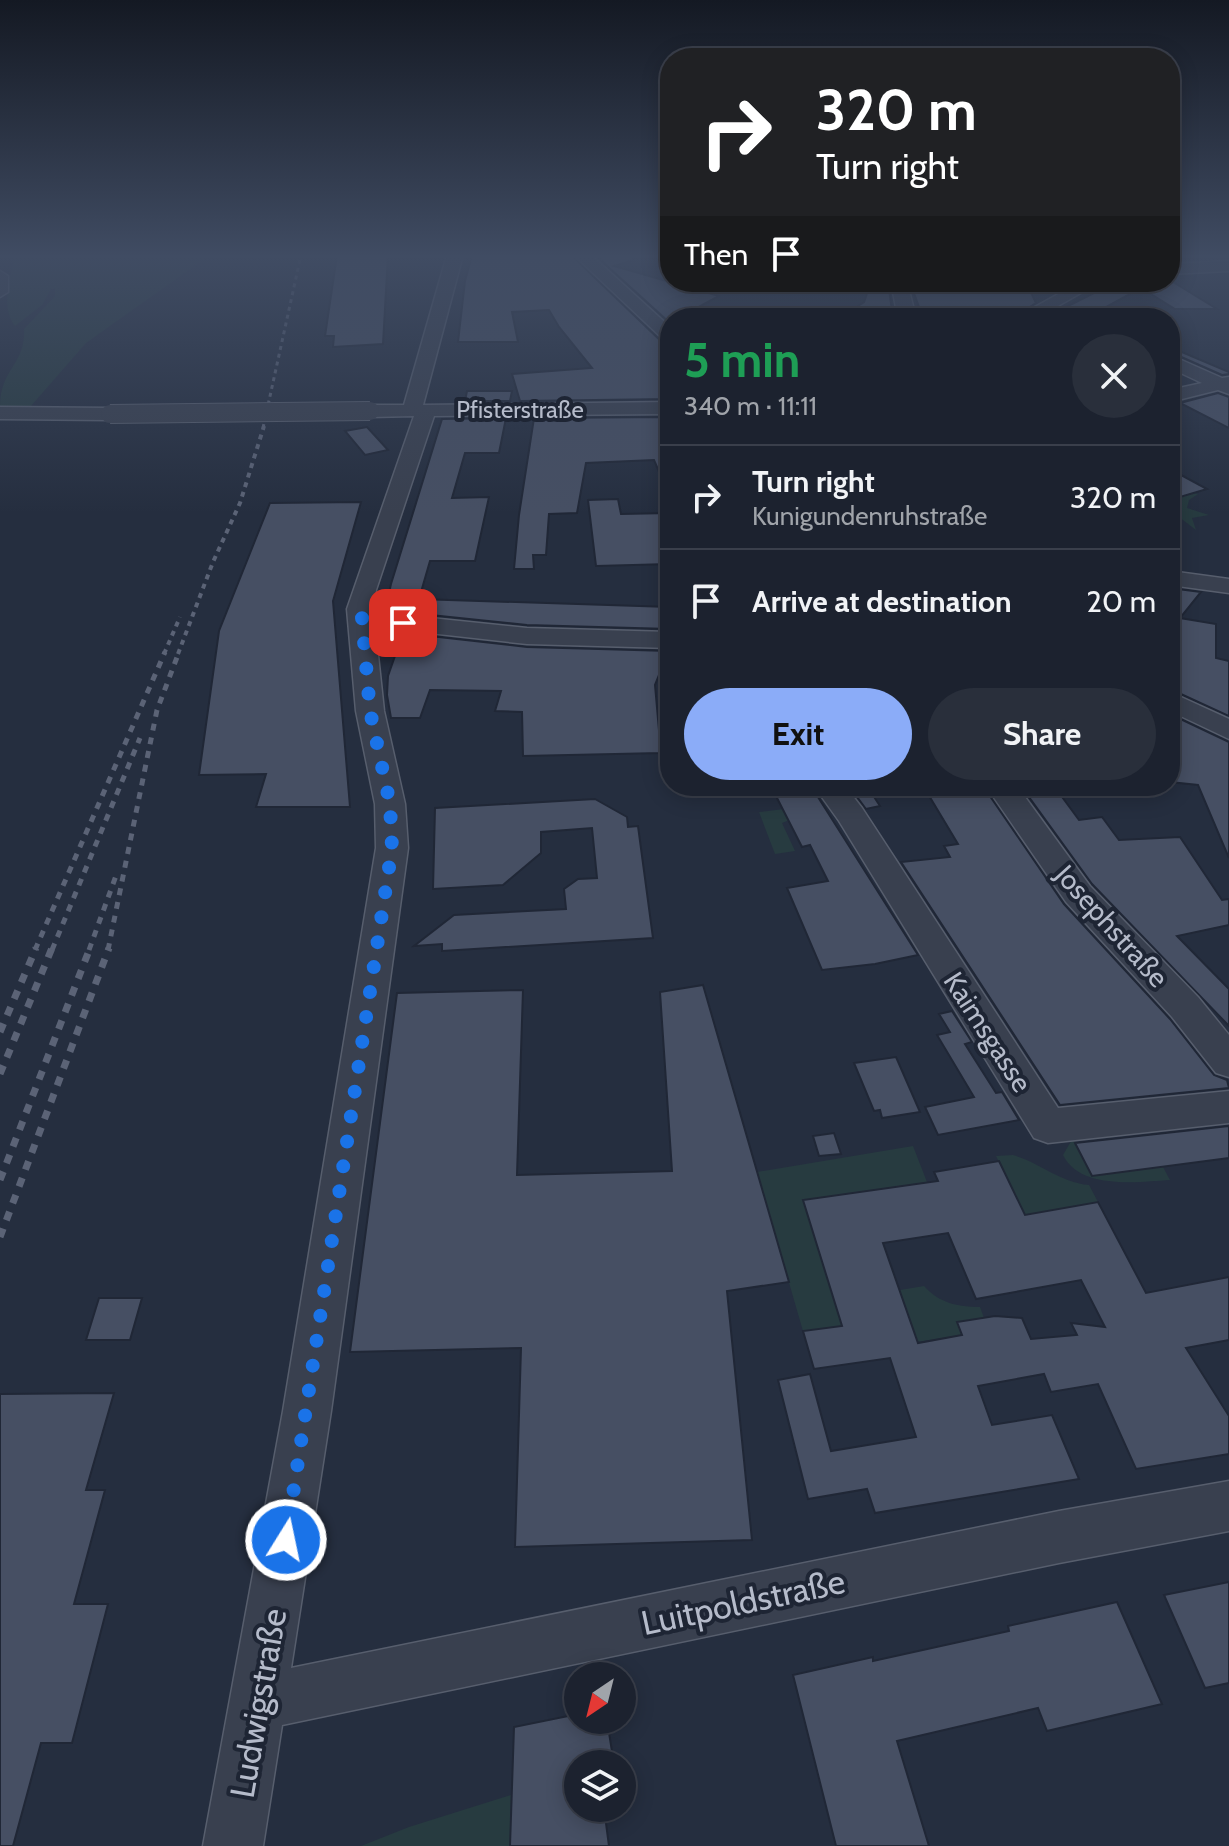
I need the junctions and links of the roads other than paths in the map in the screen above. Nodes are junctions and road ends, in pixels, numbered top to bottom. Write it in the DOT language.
graph roads {
  1 [pos="435,341"];
  2 [pos="1180,365"];
  3 [pos="1226,384"];
  4 [pos="1180,394"];
  5 [pos="660,408"];
  6 [pos="419,410"];
  7 [pos="0,413"];
  8 [pos="1180,579"];
  9 [pos="1229,586"];
  10 [pos="431,627"];
  11 [pos="363,638"];
  12 [pos="660,640"];
  13 [pos="1180,705"];
  14 [pos="1229,730"];
  15 [pos="837,796"];
  16 [pos="1008,796"];
  17 [pos="1229,1062"];
  18 [pos="1229,1107"];
  19 [pos="1229,1506"];
  20 [pos="258,1702"];
  21 [pos="233,1846"];
  1 -- 6 [label="street, Ludwigstraße"];
  2 -- 3 [label="street"];
  3 -- 4 [label="street"];
  5 -- 6 [label="street, Pfisterstraße"];
  6 -- 7 [label="street, Pfisterstraße, bridge"];
  6 -- 11 [label="street, Ludwigstraße"];
  8 -- 9 [label="street"];
  10 -- 11 [label="street"];
  10 -- 11 [label="street"];
  10 -- 12 [label="street"];
  11 -- 20 [label="street, Ludwigstraße"];
  13 -- 14 [label="street"];
  15 -- 18 [label="street, Kaimsgasse"];
  16 -- 17 [label="street, Josephstraße"];
  19 -- 20 [label="street, Luitpoldstraße"];
  20 -- 21 [label="street, Ludwigstraße"];
}
